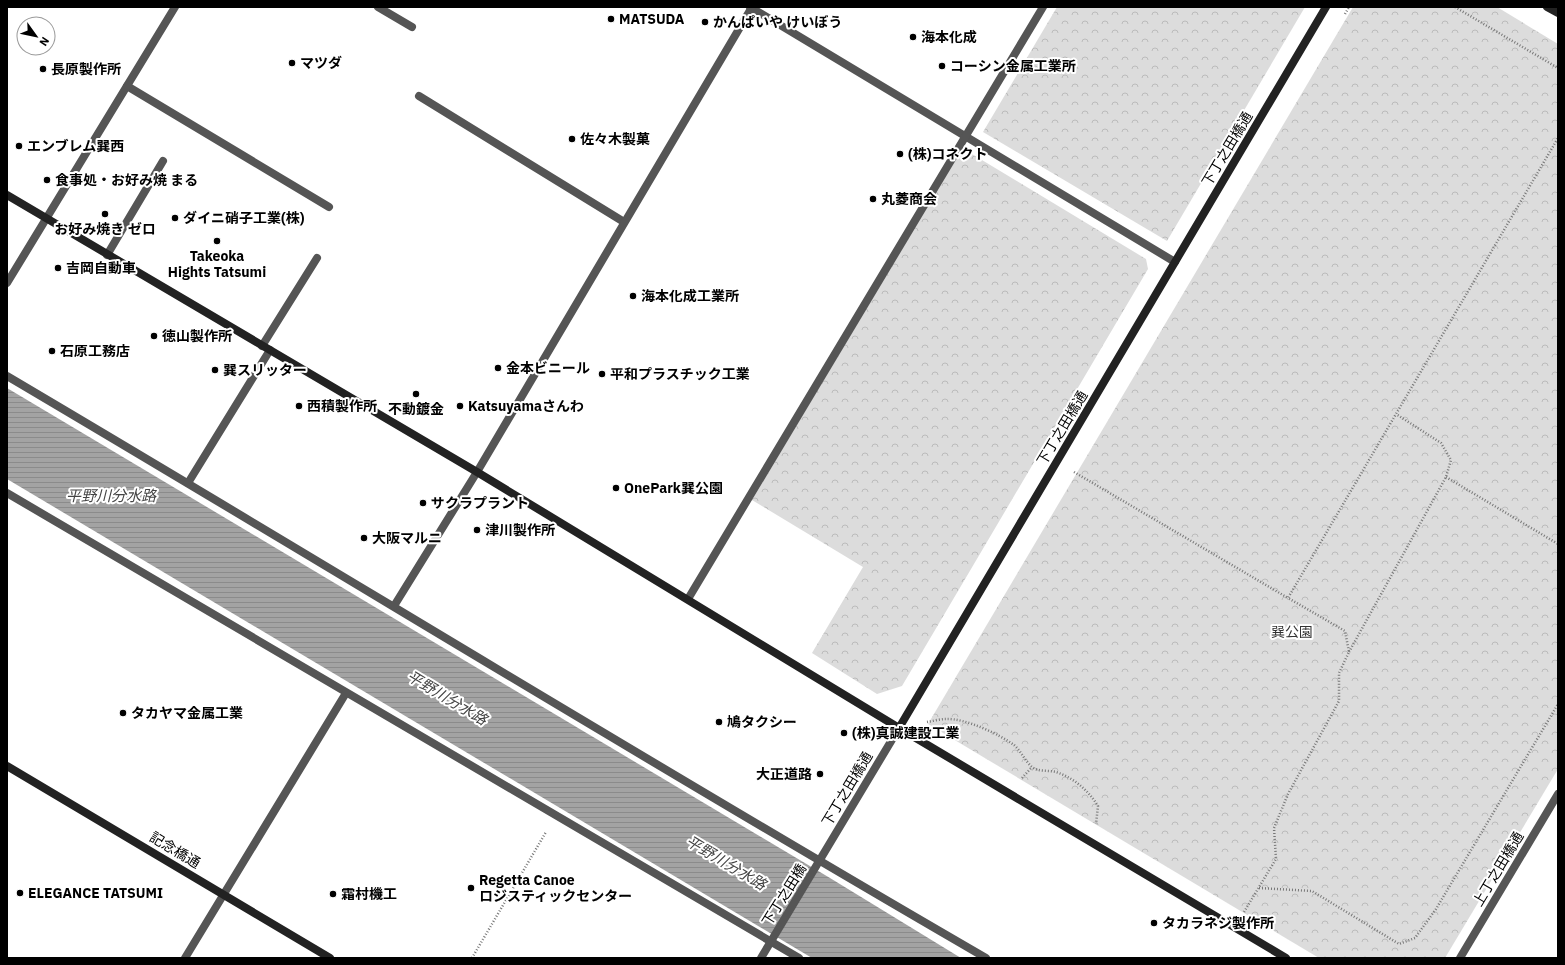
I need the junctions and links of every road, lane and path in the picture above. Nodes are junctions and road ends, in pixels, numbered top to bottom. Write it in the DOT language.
graph roads {
  1 [pos="175,7"];
  2 [pos="378,7"];
  3 [pos="751,7"];
  4 [pos="1043,7"];
  5 [pos="1326,7"];
  6 [pos="1349,7"];
  7 [pos="1455,7"];
  8 [pos="1547,7"];
  9 [pos="1558,13"];
  10 [pos="1341,21"];
  11 [pos="412,27"];
  12 [pos="1558,68"];
  13 [pos="127,86"];
  14 [pos="419,96"];
  15 [pos="966,136"];
  16 [pos="1558,138"];
  17 [pos="163,161"];
  18 [pos="7,195"];
  19 [pos="329,208"];
  20 [pos="46,219"];
  21 [pos="624,222"];
  22 [pos="108,255"];
  23 [pos="317,258"];
  24 [pos="1175,262"];
  25 [pos="7,283"];
  26 [pos="266,348"];
  27 [pos="7,376"];
  28 [pos="1396,414"];
  29 [pos="1078,465"];
  30 [pos="477,472"];
  31 [pos="1074,472"];
  32 [pos="1446,477"];
  33 [pos="1070,479"];
  34 [pos="188,483"];
  35 [pos="7,493"];
  36 [pos="1558,544"];
  37 [pos="1288,598"];
  38 [pos="688,600"];
  39 [pos="394,606"];
  40 [pos="1349,652"];
  41 [pos="346,693"];
  42 [pos="1558,704"];
  43 [pos="929,715"];
  44 [pos="899,728"];
  45 [pos="7,766"];
  46 [pos="1032,767"];
  47 [pos="1019,782"];
  48 [pos="1558,794"];
  49 [pos="555,816"];
  50 [pos="1094,828"];
  51 [pos="819,862"];
  52 [pos="1259,888"];
  53 [pos="223,894"];
  54 [pos="1241,917"];
  55 [pos="771,941"];
  56 [pos="185,958"];
  57 [pos="330,958"];
  58 [pos="472,958"];
  59 [pos="761,958"];
  60 [pos="799,958"];
  61 [pos="986,958"];
  62 [pos="1286,958"];
  63 [pos="1460,958"];
  1 -- 13 [label="street"];
  2 -- 11 [label="street"];
  3 -- 15 [label="street"];
  3 -- 21 [label="street"];
  4 -- 15 [label="street"];
  5 -- 24 [label="street, 下丁之田橋通"];
  6 -- 10 [label="path"];
  7 -- 12 [label="path"];
  8 -- 9 [label="street"];
  13 -- 19 [label="street"];
  13 -- 20 [label="street"];
  14 -- 21 [label="street"];
  15 -- 24 [label="street"];
  15 -- 38 [label="street"];
  16 -- 28 [label="path"];
  17 -- 22 [label="street"];
  18 -- 20 [label="street"];
  20 -- 22 [label="street"];
  20 -- 25 [label="street"];
  21 -- 30 [label="street"];
  22 -- 26 [label="street"];
  23 -- 26 [label="street"];
  24 -- 44 [label="street, 下丁之田橋通"];
  26 -- 30 [label="street"];
  26 -- 34 [label="street"];
  27 -- 34 [label="street"];
  28 -- 32 [label="path"];
  28 -- 37 [label="path"];
  29 -- 31 [label="path"];
  30 -- 38 [label="street"];
  30 -- 39 [label="street"];
  31 -- 33 [label="path"];
  31 -- 37 [label="path"];
  32 -- 36 [label="path"];
  32 -- 40 [label="path"];
  34 -- 39 [label="street"];
  35 -- 41 [label="street"];
  37 -- 40 [label="path"];
  38 -- 44 [label="street"];
  39 -- 51 [label="street"];
  40 -- 52 [label="path"];
  41 -- 49 [label="street"];
  41 -- 53 [label="street"];
  42 -- 52 [label="path"];
  43 -- 46 [label="path"];
  44 -- 51 [label="street, 下丁之田橋通"];
  44 -- 62 [label="street"];
  45 -- 53 [label="street, 記念橋通"];
  46 -- 47 [label="path"];
  46 -- 50 [label="path"];
  48 -- 63 [label="street, 上丁之田橋通"];
  49 -- 55 [label="street"];
  49 -- 58 [label="path"];
  51 -- 55 [label="street, 下丁之田橋"];
  51 -- 61 [label="street"];
  52 -- 54 [label="path"];
  53 -- 56 [label="street"];
  53 -- 57 [label="street, 記念橋通"];
  55 -- 59 [label="street"];
  55 -- 60 [label="street"];
}
